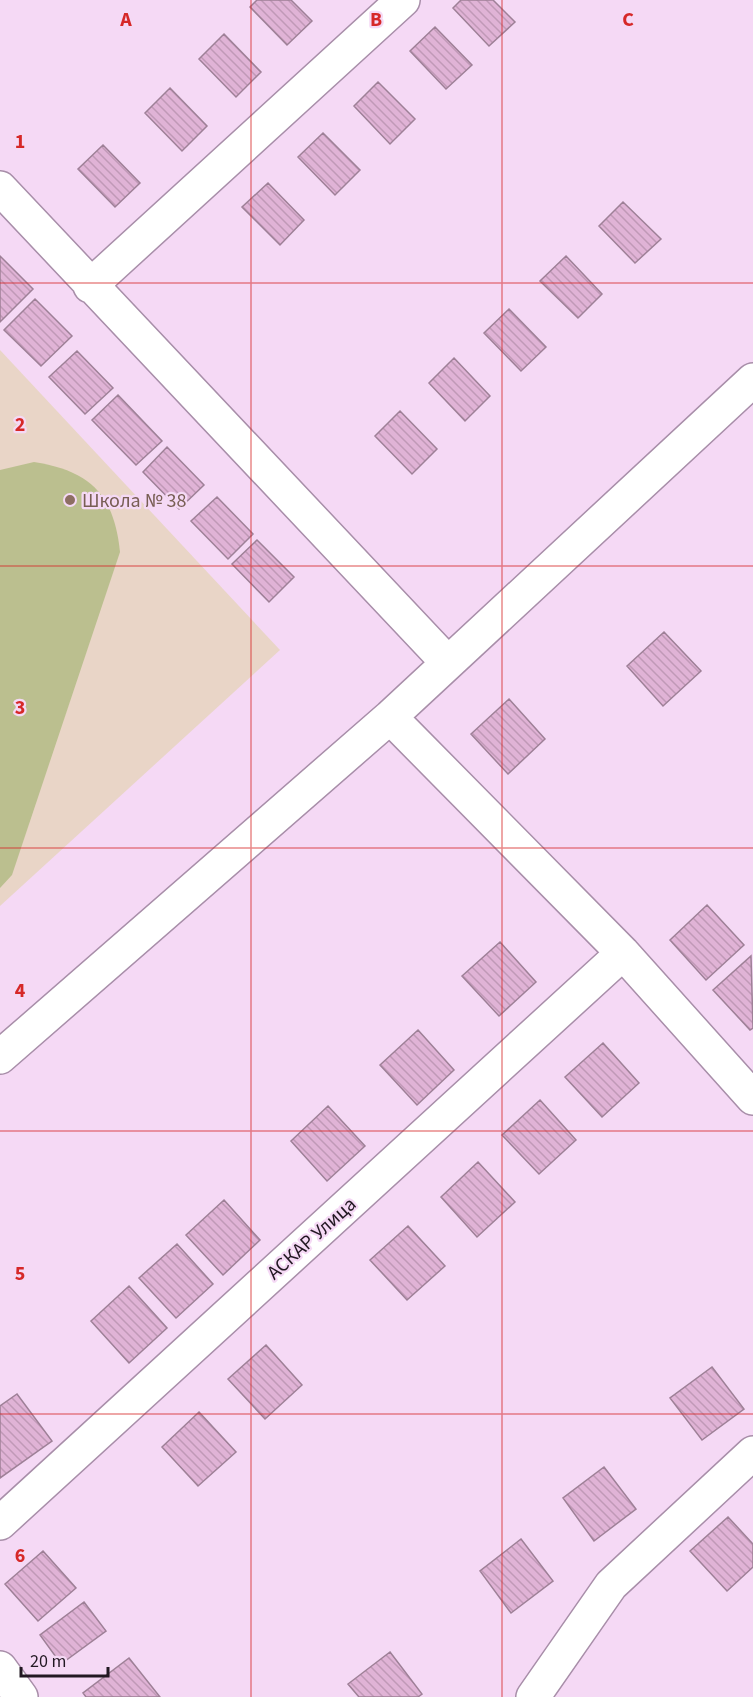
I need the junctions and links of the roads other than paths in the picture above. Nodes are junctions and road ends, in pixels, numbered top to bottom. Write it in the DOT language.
graph roads {
  1 [pos="403,0"];
  2 [pos="0,188"];
  3 [pos="90,286"];
  4 [pos="753,380"];
  5 [pos="447,663"];
  6 [pos="390,717"];
  7 [pos="623,953"];
  8 [pos="0,1057"];
  9 [pos="753,1098"];
  10 [pos="753,1453"];
  11 [pos="0,1523"];
  12 [pos="0,1668"];
  13 [pos="21,1697"];
  14 [pos="533,1697"];
  1 -- 3 [label="street"];
  2 -- 3 [label="street"];
  3 -- 5 [label="street"];
  4 -- 5 [label="street"];
  5 -- 6 [label="street"];
  6 -- 7 [label="street"];
  6 -- 8 [label="street"];
  7 -- 9 [label="street"];
  7 -- 11 [label="street, АСКАР Улица"];
  10 -- 14 [label="street"];
  12 -- 13 [label="street"];
}
